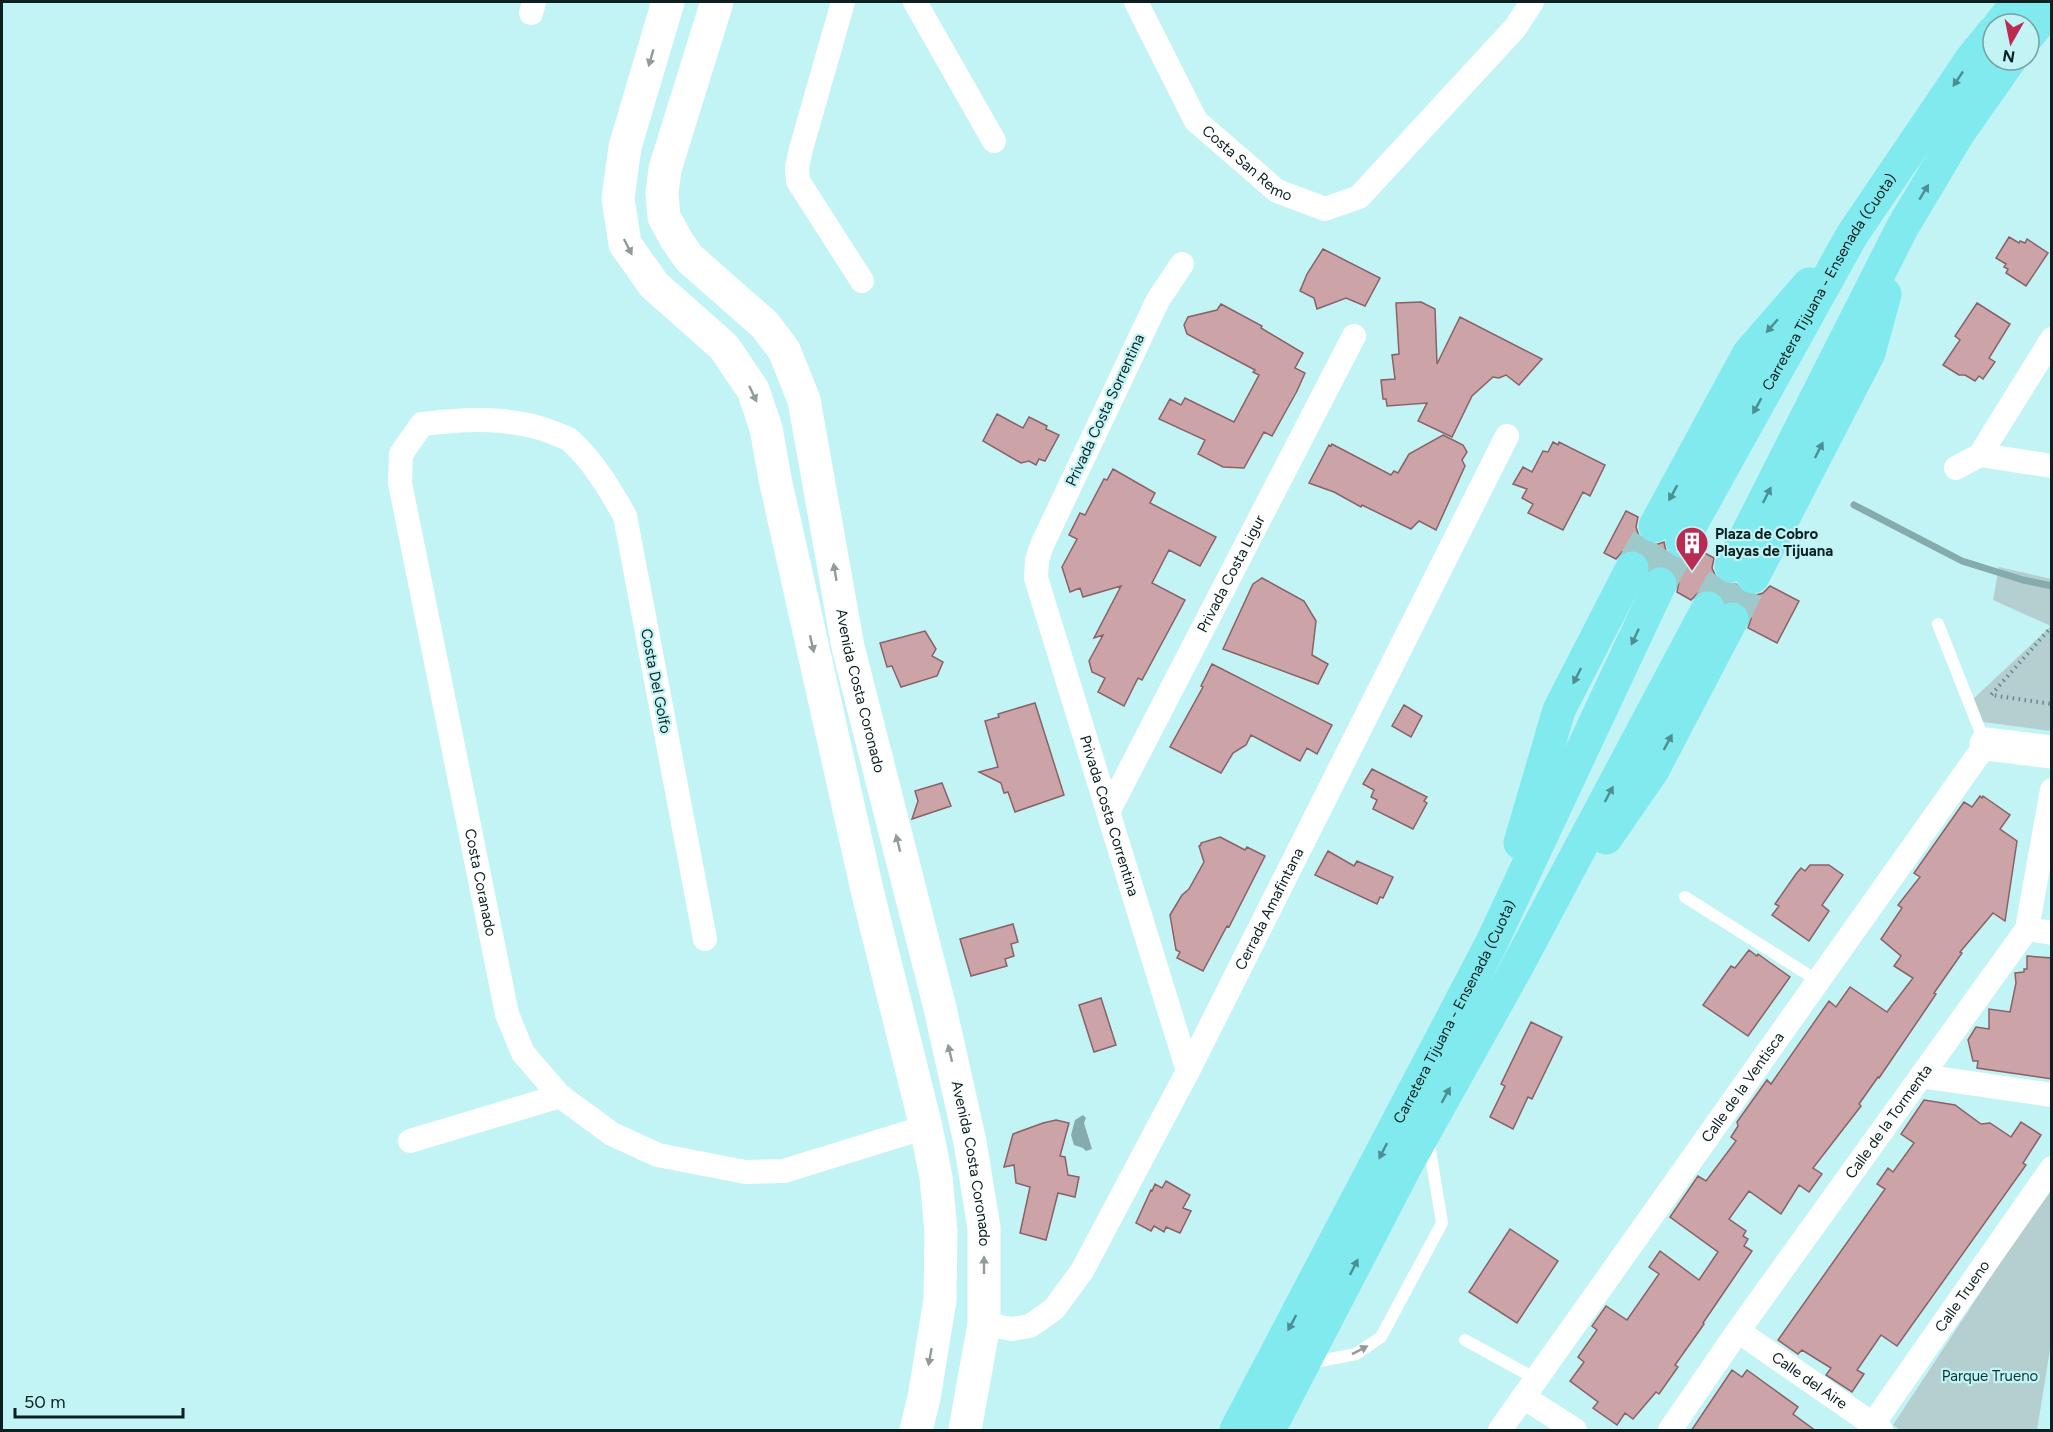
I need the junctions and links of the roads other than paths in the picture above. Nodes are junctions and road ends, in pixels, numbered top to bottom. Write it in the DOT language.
graph roads {
  1 [pos="668,2"];
  2 [pos="717,2"];
  3 [pos="843,2"];
  4 [pos="915,2"];
  5 [pos="1136,2"];
  6 [pos="1533,2"];
  7 [pos="2052,6"];
  8 [pos="2041,20"];
  9 [pos="1981,47"];
  10 [pos="2002,72"];
  11 [pos="994,141"];
  12 [pos="1182,264"];
  13 [pos="862,281"];
  14 [pos="1354,336"];
  15 [pos="2052,339"];
  16 [pos="1507,436"];
  17 [pos="570,440"];
  18 [pos="1980,455"];
  19 [pos="2052,466"];
  20 [pos="1956,468"];
  21 [pos="1669,534"];
  22 [pos="1037,560"];
  23 [pos="1632,568"];
  24 [pos="1742,572"];
  25 [pos="1660,584"];
  26 [pos="1720,614"];
  27 [pos="1938,624"];
  28 [pos="1986,744"];
  29 [pos="2052,752"];
  30 [pos="2052,790"];
  31 [pos="1108,812"];
  32 [pos="908,884"];
  33 [pos="868,894"];
  34 [pos="1684,897"];
  35 [pos="2027,929"];
  36 [pos="2052,933"];
  37 [pos="705,939"];
  38 [pos="1491,944"];
  39 [pos="1818,981"];
  40 [pos="1188,1071"];
  41 [pos="1921,1076"];
  42 [pos="2052,1095"];
  43 [pos="561,1096"];
  44 [pos="926,1127"];
  45 [pos="1427,1128"];
  46 [pos="410,1141"];
  47 [pos="2052,1168"];
  48 [pos="984,1324"];
  49 [pos="1738,1331"];
  50 [pos="1465,1340"];
  51 [pos="1303,1364"];
  52 [pos="1529,1388"];
  53 [pos="1877,1428"];
  54 [pos="916,1431"];
  55 [pos="965,1431"];
  56 [pos="1236,1431"];
  57 [pos="1269,1431"];
  58 [pos="1500,1431"];
  59 [pos="1575,1431"];
  60 [pos="1670,1431"];
  1 -- 33 [label="street, one-way"];
  32 -- 2 [label="street, Avenida Costa Coronado, one-way"];
  3 -- 13 [label="street"];
  4 -- 11 [label="street"];
  5 -- 6 [label="street, Costa San Remo"];
  7 -- 8 [label="highway"];
  9 -- 21 [label="highway, Carretera Tijuana - Ensenada (Cuota), one-way"];
  24 -- 10 [label="highway, one-way"];
  12 -- 22 [label="street, Privada Costa Sorrentina"];
  14 -- 31 [label="street, Privada Costa Ligur"];
  15 -- 18 [label="street"];
  16 -- 40 [label="street, Cerrada Amafintana"];
  17 -- 37 [label="street, Costa Del Golfo"];
  17 -- 43 [label="street, Costa Coranado"];
  18 -- 19 [label="street"];
  18 -- 20 [label="street"];
  22 -- 31 [label="street, Privada Costa Correntina"];
  23 -- 38 [label="highway, one-way"];
  25 -- 38 [label="highway, Carretera Tijuana - Ensenada (Cuota), one-way"];
  45 -- 26 [label="highway, Carretera Tijuana - Ensenada (Cuota), one-way"];
  27 -- 28 [label="lane"];
  28 -- 29 [label="street"];
  28 -- 39 [label="street, Calle de la Ventisca"];
  30 -- 35 [label="street, Calle de la Tormenta"];
  31 -- 40 [label="street, Privada Costa Correntina"];
  32 -- 33 [label="street"];
  48 -- 32 [label="street, Avenida Costa Coronado, one-way"];
  33 -- 44 [label="street"];
  34 -- 39 [label="lane"];
  35 -- 36 [label="street"];
  35 -- 41 [label="street, Calle de la Tormenta"];
  38 -- 56 [label="highway, Carretera Tijuana - Ensenada (Cuota), one-way"];
  39 -- 52 [label="street, Calle de la Ventisca"];
  40 -- 48 [label="street, Cerrada Amafintana"];
  41 -- 42 [label="street"];
  41 -- 49 [label="street, Calle de la Tormenta"];
  43 -- 44 [label="street, Costa Coranado"];
  43 -- 46 [label="street"];
  44 -- 54 [label="street, one-way"];
  51 -- 45 [label="highway, Carretera Tijuana - Ensenada (Cuota), one-way"];
  51 -- 45 [label="lane, one-way"];
  47 -- 53 [label="street, Calle Trueno"];
  48 -- 55 [label="street, Avenida Costa Coronado"];
  49 -- 53 [label="street, Calle del Aire"];
  49 -- 60 [label="street, Calle de la Tormenta"];
  50 -- 52 [label="lane"];
  51 -- 57 [label="highway, Carretera Tijuana - Ensenada (Cuota)"];
  52 -- 58 [label="street, Calle de la Ventisca"];
  52 -- 59 [label="street"];
}
